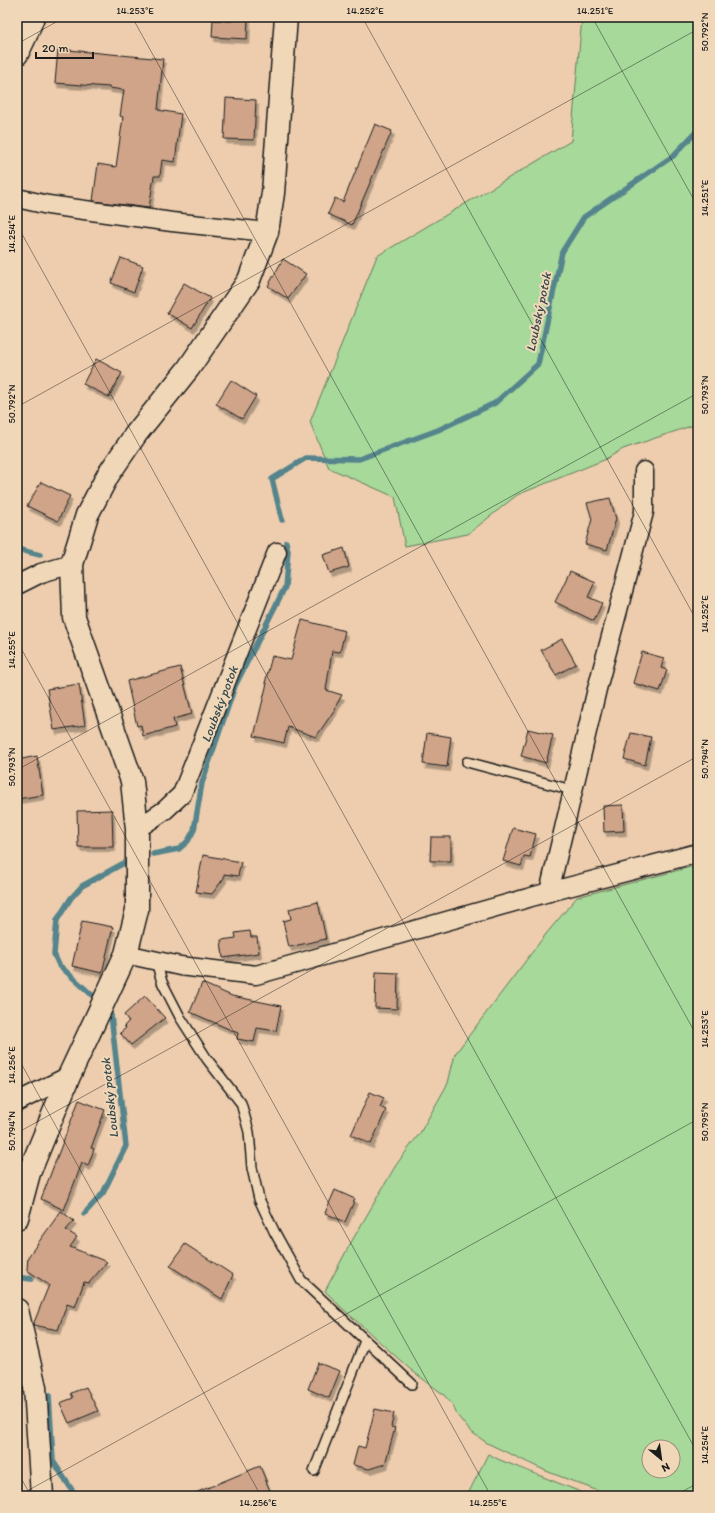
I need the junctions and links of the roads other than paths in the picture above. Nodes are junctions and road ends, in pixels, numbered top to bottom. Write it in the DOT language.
graph roads {
  1 [pos="32,17"];
  2 [pos="286,17"];
  3 [pos="17,54"];
  4 [pos="17,198"];
  5 [pos="267,232"];
  6 [pos="644,471"];
  7 [pos="277,552"];
  8 [pos="72,564"];
  9 [pos="17,585"];
  10 [pos="467,762"];
  11 [pos="572,790"];
  12 [pos="137,830"];
  13 [pos="698,853"];
  14 [pos="549,892"];
  15 [pos="126,954"];
  16 [pos="156,962"];
  17 [pos="69,1076"];
  18 [pos="17,1102"];
  19 [pos="17,1218"];
  20 [pos="17,1310"];
  21 [pos="365,1341"];
  22 [pos="412,1384"];
  23 [pos="314,1471"];
  24 [pos="42,1496"];
  1 -- 3 [label="street"];
  2 -- 5 [label="street"];
  4 -- 5 [label="street"];
  5 -- 8 [label="street"];
  6 -- 11 [label="street"];
  7 -- 12 [label="street"];
  8 -- 9 [label="street"];
  8 -- 12 [label="street"];
  10 -- 11 [label="lane"];
  11 -- 14 [label="street"];
  12 -- 15 [label="street"];
  13 -- 14 [label="street"];
  14 -- 16 [label="street"];
  15 -- 16 [label="street"];
  15 -- 17 [label="street"];
  16 -- 21 [label="lane"];
  17 -- 18 [label="street"];
  17 -- 19 [label="street"];
  20 -- 24 [label="street"];
  21 -- 22 [label="lane"];
  21 -- 23 [label="lane"];
}
